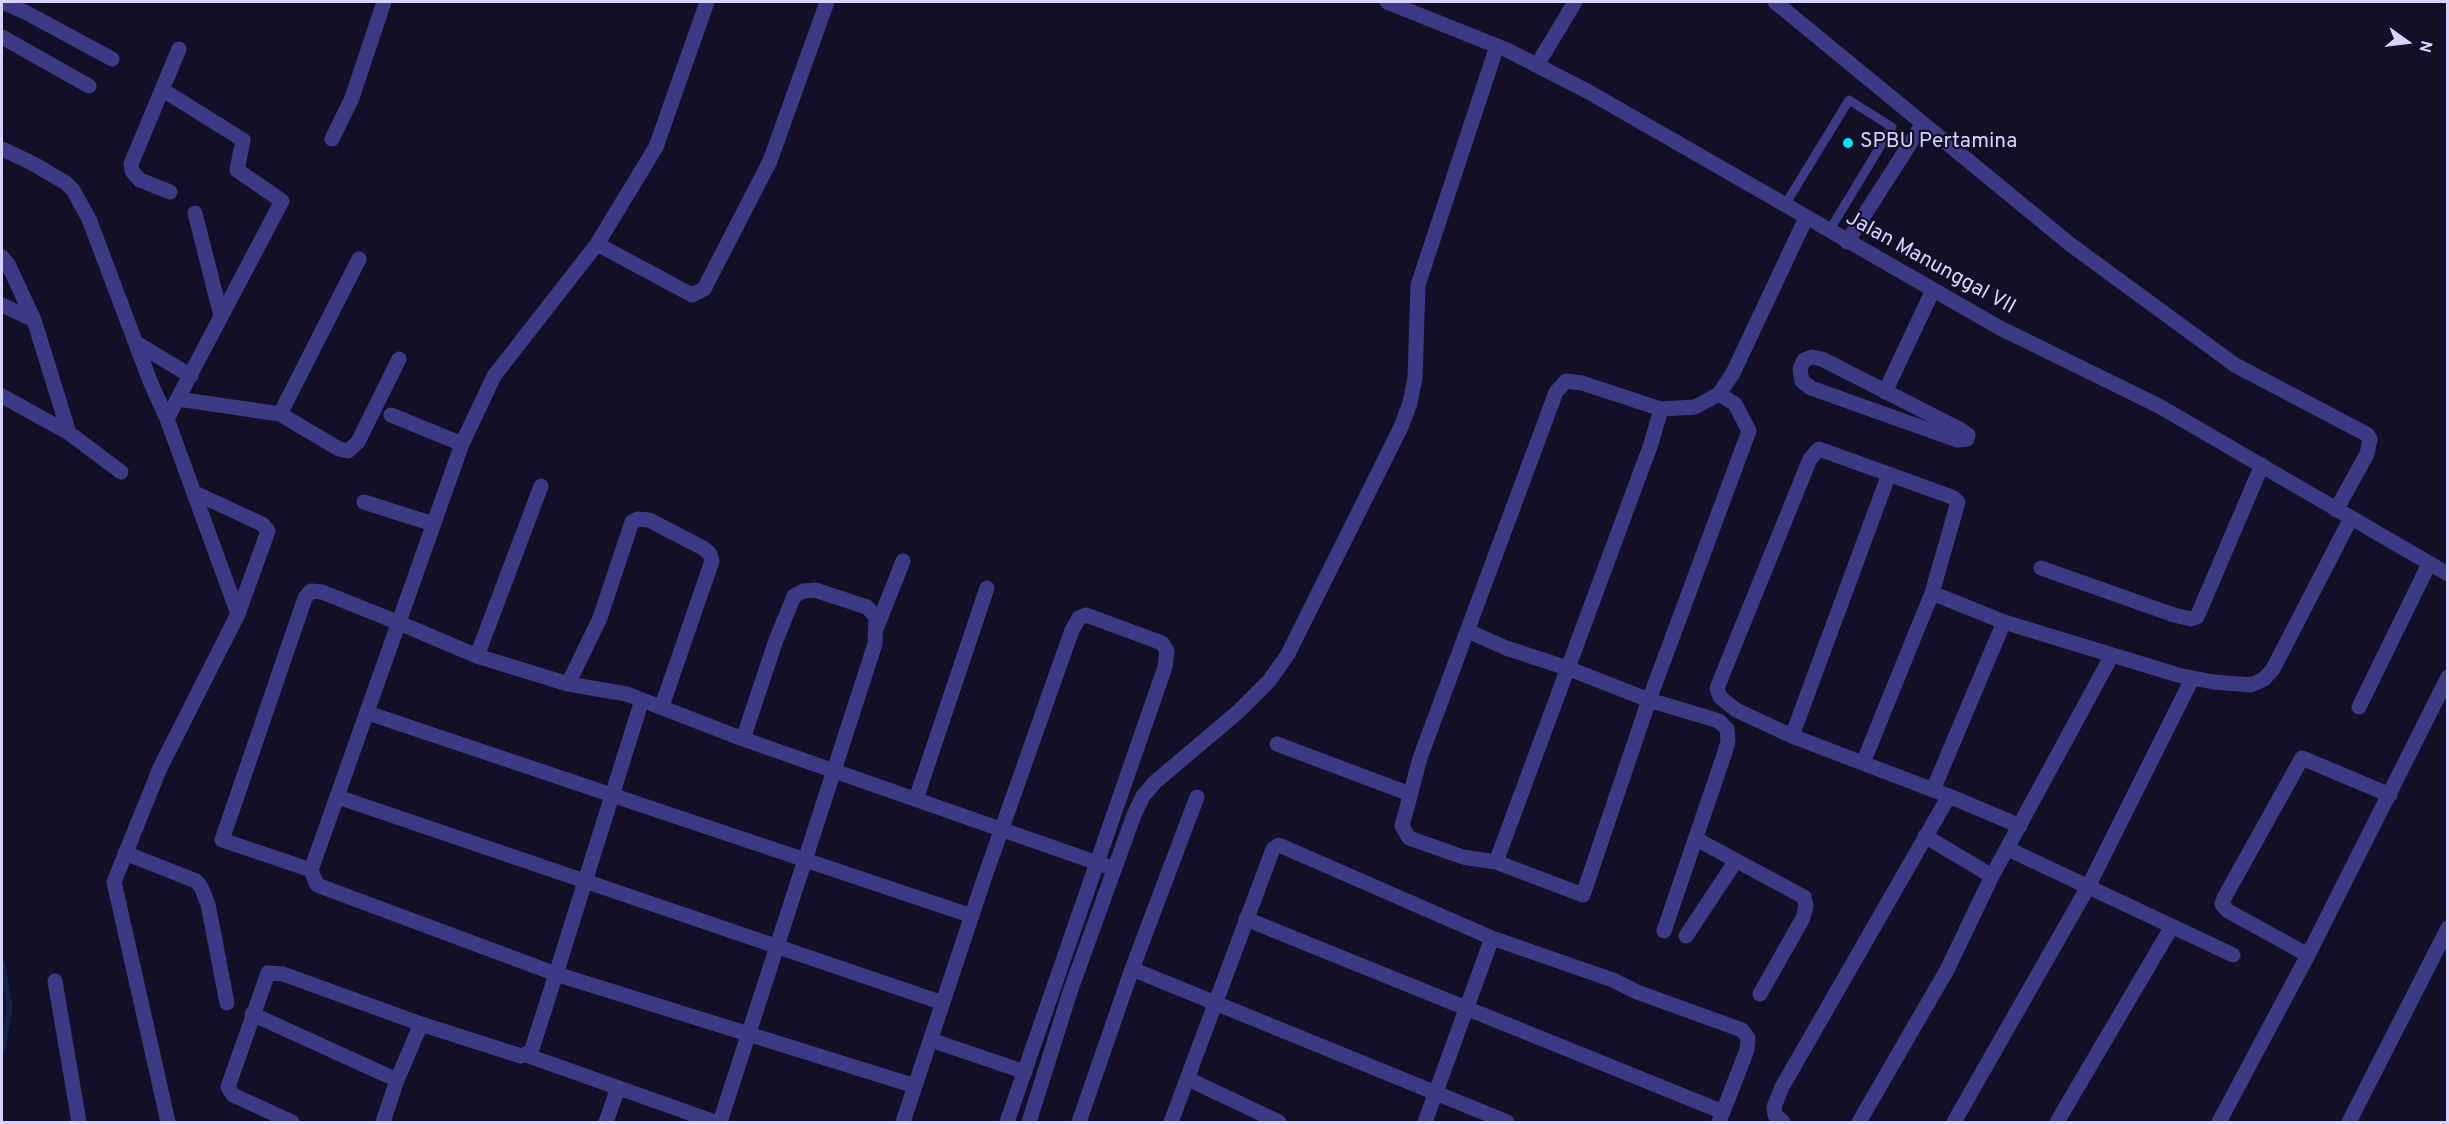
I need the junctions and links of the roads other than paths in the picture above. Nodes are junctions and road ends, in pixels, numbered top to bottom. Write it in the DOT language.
graph roads {
  1 [pos="2,2"];
  2 [pos="384,2"];
  3 [pos="707,2"];
  4 [pos="827,2"];
  5 [pos="1387,2"];
  6 [pos="1575,2"];
  7 [pos="1775,2"];
  8 [pos="2,37"];
  9 [pos="1497,46"];
  10 [pos="179,48"];
  11 [pos="112,59"];
  12 [pos="1537,65"];
  13 [pos="89,86"];
  14 [pos="163,90"];
  15 [pos="1922,125"];
  16 [pos="332,139"];
  17 [pos="2,149"];
  18 [pos="170,192"];
  19 [pos="1785,205"];
  20 [pos="195,213"];
  21 [pos="1806,218"];
  22 [pos="1829,231"];
  23 [pos="1847,242"];
  24 [pos="597,244"];
  25 [pos="2,257"];
  26 [pos="359,259"];
  27 [pos="1933,291"];
  28 [pos="2,305"];
  29 [pos="221,316"];
  30 [pos="34,321"];
  31 [pos="136,343"];
  32 [pos="399,359"];
  33 [pos="191,376"];
  34 [pos="1885,392"];
  35 [pos="1719,394"];
  36 [pos="2,396"];
  37 [pos="178,399"];
  38 [pos="1661,409"];
  39 [pos="280,414"];
  40 [pos="391,415"];
  41 [pos="167,419"];
  42 [pos="69,433"];
  43 [pos="462,444"];
  44 [pos="2262,465"];
  45 [pos="121,472"];
  46 [pos="1889,474"];
  47 [pos="541,486"];
  48 [pos="195,493"];
  49 [pos="364,502"];
  50 [pos="2336,510"];
  51 [pos="2351,518"];
  52 [pos="433,524"];
  53 [pos="903,561"];
  54 [pos="2428,564"];
  55 [pos="2041,568"];
  56 [pos="2448,574"];
  57 [pos="987,588"];
  58 [pos="1932,593"];
  59 [pos="238,614"];
  60 [pos="397,622"];
  61 [pos="2004,622"];
  62 [pos="878,627"];
  63 [pos="1468,631"];
  64 [pos="2112,655"];
  65 [pos="477,656"];
  66 [pos="1567,668"];
  67 [pos="2448,677"];
  68 [pos="2192,679"];
  69 [pos="568,684"];
  70 [pos="642,700"];
  71 [pos="1650,700"];
  72 [pos="662,706"];
  73 [pos="2358,707"];
  74 [pos="368,712"];
  75 [pos="1792,736"];
  76 [pos="743,739"];
  77 [pos="1278,744"];
  78 [pos="1863,763"];
  79 [pos="836,772"];
  80 [pos="1933,790"];
  81 [pos="612,793"];
  82 [pos="1410,794"];
  83 [pos="2390,795"];
  84 [pos="1949,796"];
  85 [pos="338,797"];
  86 [pos="1197,797"];
  87 [pos="916,799"];
  88 [pos="2020,826"];
  89 [pos="1002,829"];
  90 [pos="1925,836"];
  91 [pos="1696,839"];
  92 [pos="2008,849"];
  93 [pos="125,853"];
  94 [pos="807,859"];
  95 [pos="1096,862"];
  96 [pos="1496,862"];
  97 [pos="1735,862"];
  98 [pos="1114,869"];
  99 [pos="311,870"];
  100 [pos="1992,876"];
  101 [pos="584,883"];
  102 [pos="2088,887"];
  103 [pos="972,916"];
  104 [pos="1246,919"];
  105 [pos="2171,928"];
  106 [pos="2448,928"];
  107 [pos="1664,931"];
  108 [pos="1686,936"];
  109 [pos="1492,938"];
  110 [pos="778,948"];
  111 [pos="2233,955"];
  112 [pos="2308,955"];
  113 [pos="1132,969"];
  114 [pos="556,974"];
  115 [pos="56,981"];
  116 [pos="1760,994"];
  117 [pos="1218,1002"];
  118 [pos="227,1003"];
  119 [pos="943,1004"];
  120 [pos="1467,1010"];
  121 [pos="252,1014"];
  122 [pos="421,1024"];
  123 [pos="750,1033"];
  124 [pos="931,1040"];
  125 [pos="526,1055"];
  126 [pos="1024,1072"];
  127 [pos="1188,1079"];
  128 [pos="397,1080"];
  129 [pos="915,1086"];
  130 [pos="618,1088"];
  131 [pos="1437,1094"];
  132 [pos="1721,1117"];
  133 [pos="79,1122"];
  134 [pos="168,1122"];
  135 [pos="291,1122"];
  136 [pos="383,1122"];
  137 [pos="606,1122"];
  138 [pos="715,1122"];
  139 [pos="720,1122"];
  140 [pos="903,1122"];
  141 [pos="1007,1122"];
  142 [pos="1029,1122"];
  143 [pos="1079,1122"];
  144 [pos="1171,1122"];
  145 [pos="1280,1122"];
  146 [pos="1425,1122"];
  147 [pos="1507,1122"];
  148 [pos="1783,1122"];
  149 [pos="1859,1122"];
  150 [pos="1954,1122"];
  151 [pos="2057,1122"];
  152 [pos="2219,1122"];
  153 [pos="2349,1122"];
  1 -- 11 [label="street"];
  2 -- 16 [label="street"];
  3 -- 24 [label="street"];
  4 -- 24 [label="street"];
  5 -- 9 [label="street, Jalan Manunggal VII"];
  6 -- 12 [label="street"];
  7 -- 15 [label="street"];
  8 -- 13 [label="street"];
  9 -- 12 [label="street, Jalan Manunggal VII"];
  9 -- 98 [label="street"];
  10 -- 14 [label="street"];
  12 -- 19 [label="street, Jalan Manunggal VII"];
  14 -- 18 [label="street"];
  14 -- 29 [label="street"];
  15 -- 23 [label="street"];
  15 -- 50 [label="street"];
  17 -- 31 [label="street"];
  19 -- 21 [label="street, Jalan Manunggal VII"];
  19 -- 22 [label="lane"];
  20 -- 29 [label="street"];
  21 -- 22 [label="street, Jalan Manunggal VII"];
  21 -- 35 [label="street"];
  22 -- 23 [label="street, Jalan Manunggal VII"];
  23 -- 27 [label="street, Jalan Manunggal VII"];
  24 -- 43 [label="street"];
  25 -- 30 [label="street"];
  26 -- 39 [label="street"];
  27 -- 34 [label="street"];
  27 -- 44 [label="street, Jalan Manunggal VII"];
  28 -- 30 [label="street"];
  29 -- 33 [label="street"];
  30 -- 42 [label="street"];
  31 -- 33 [label="street"];
  31 -- 41 [label="street"];
  32 -- 39 [label="street"];
  33 -- 37 [label="street"];
  34 -- 34 [label="street"];
  35 -- 38 [label="street"];
  35 -- 71 [label="street"];
  36 -- 42 [label="street"];
  37 -- 39 [label="street"];
  37 -- 41 [label="street"];
  38 -- 63 [label="street"];
  38 -- 66 [label="street"];
  40 -- 43 [label="street"];
  41 -- 48 [label="street"];
  42 -- 45 [label="street"];
  43 -- 52 [label="street"];
  44 -- 50 [label="street, Jalan Manunggal VII"];
  44 -- 55 [label="street"];
  46 -- 58 [label="street"];
  46 -- 75 [label="street"];
  46 -- 75 [label="street"];
  47 -- 65 [label="street"];
  48 -- 59 [label="street"];
  48 -- 59 [label="street"];
  49 -- 52 [label="street"];
  50 -- 51 [label="street, Jalan Manunggal VII"];
  51 -- 54 [label="street, Jalan Manunggal VII"];
  51 -- 68 [label="street"];
  52 -- 60 [label="street"];
  53 -- 62 [label="street"];
  54 -- 56 [label="street, Jalan Manunggal VII"];
  54 -- 73 [label="street"];
  57 -- 87 [label="street"];
  58 -- 61 [label="street"];
  58 -- 78 [label="street"];
  59 -- 93 [label="street"];
  60 -- 65 [label="street"];
  60 -- 74 [label="street"];
  60 -- 99 [label="street"];
  61 -- 64 [label="street"];
  61 -- 80 [label="street"];
  62 -- 76 [label="street"];
  62 -- 79 [label="street"];
  63 -- 66 [label="street"];
  63 -- 82 [label="street"];
  64 -- 68 [label="street"];
  64 -- 88 [label="street"];
  65 -- 69 [label="street"];
  66 -- 71 [label="street"];
  66 -- 96 [label="street"];
  67 -- 83 [label="street"];
  68 -- 102 [label="street"];
  69 -- 70 [label="street"];
  69 -- 72 [label="street"];
  70 -- 72 [label="street"];
  70 -- 81 [label="street"];
  71 -- 91 [label="street"];
  71 -- 96 [label="street"];
  72 -- 76 [label="street"];
  74 -- 81 [label="street"];
  74 -- 85 [label="street"];
  75 -- 78 [label="street"];
  76 -- 79 [label="street"];
  77 -- 82 [label="street"];
  78 -- 80 [label="street"];
  79 -- 87 [label="street"];
  79 -- 94 [label="street"];
  80 -- 84 [label="street"];
  81 -- 94 [label="street"];
  81 -- 101 [label="street"];
  82 -- 96 [label="street"];
  83 -- 112 [label="street"];
  83 -- 112 [label="street"];
  84 -- 88 [label="street"];
  84 -- 90 [label="street"];
  85 -- 99 [label="street"];
  85 -- 101 [label="street"];
  86 -- 113 [label="street"];
  87 -- 89 [label="street"];
  88 -- 92 [label="street"];
  89 -- 95 [label="street"];
  89 -- 95 [label="street"];
  89 -- 103 [label="street"];
  90 -- 100 [label="street"];
  90 -- 148 [label="street"];
  91 -- 97 [label="street"];
  91 -- 107 [label="street"];
  92 -- 100 [label="street"];
  92 -- 102 [label="street"];
  93 -- 118 [label="street"];
  93 -- 134 [label="street"];
  94 -- 103 [label="street"];
  94 -- 110 [label="street"];
  95 -- 98 [label="street"];
  95 -- 126 [label="street"];
  97 -- 108 [label="street"];
  97 -- 116 [label="street"];
  98 -- 142 [label="street"];
  99 -- 114 [label="street"];
  100 -- 149 [label="street"];
  101 -- 110 [label="street"];
  101 -- 114 [label="street"];
  102 -- 105 [label="street"];
  102 -- 150 [label="street"];
  103 -- 119 [label="street"];
  104 -- 109 [label="street"];
  104 -- 117 [label="street"];
  104 -- 120 [label="street"];
  105 -- 111 [label="street"];
  105 -- 151 [label="street"];
  106 -- 153 [label="street"];
  109 -- 120 [label="street"];
  109 -- 132 [label="street"];
  110 -- 119 [label="street"];
  110 -- 123 [label="street"];
  112 -- 152 [label="street"];
  113 -- 117 [label="street"];
  113 -- 143 [label="street"];
  114 -- 123 [label="street"];
  114 -- 125 [label="street"];
  115 -- 133 [label="street"];
  117 -- 127 [label="street"];
  117 -- 131 [label="street"];
  119 -- 124 [label="street"];
  120 -- 131 [label="street"];
  120 -- 132 [label="street"];
  121 -- 122 [label="street"];
  121 -- 128 [label="street"];
  121 -- 135 [label="street"];
  122 -- 125 [label="street"];
  122 -- 128 [label="street"];
  123 -- 129 [label="street"];
  123 -- 139 [label="street"];
  124 -- 126 [label="street"];
  124 -- 129 [label="street"];
  125 -- 130 [label="street"];
  126 -- 141 [label="street"];
  127 -- 144 [label="street"];
  127 -- 145 [label="street"];
  128 -- 136 [label="street"];
  129 -- 140 [label="street"];
  130 -- 137 [label="street"];
  130 -- 138 [label="street"];
  131 -- 146 [label="street"];
  131 -- 147 [label="street"];
}
